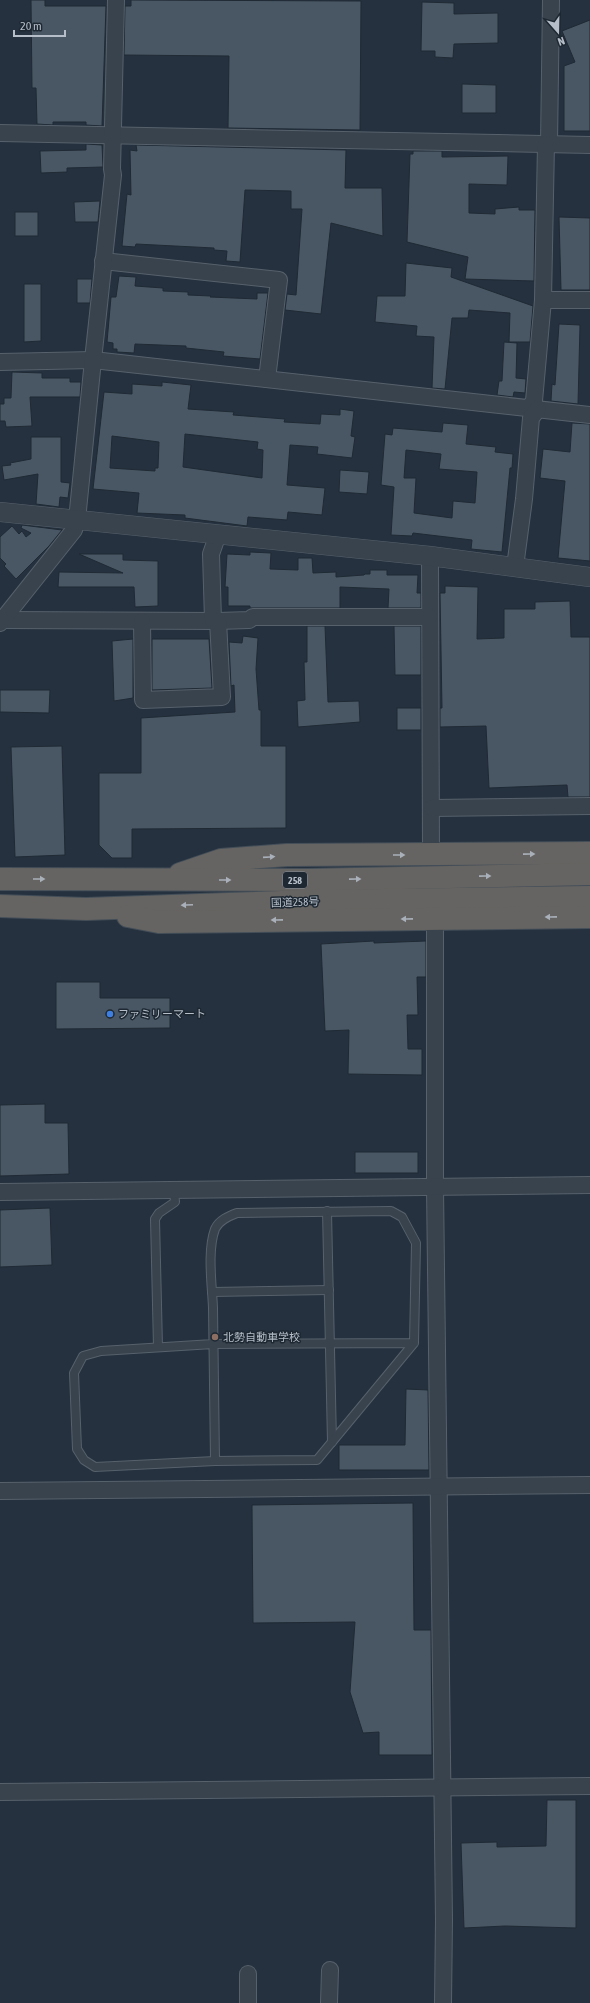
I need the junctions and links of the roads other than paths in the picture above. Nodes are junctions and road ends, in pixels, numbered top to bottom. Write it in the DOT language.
graph roads {
  1 [pos="116,0"];
  2 [pos="551,0"];
  3 [pos="0,133"];
  4 [pos="112,135"];
  5 [pos="547,144"];
  6 [pos="590,145"];
  7 [pos="103,261"];
  8 [pos="543,300"];
  9 [pos="590,300"];
  10 [pos="93,360"];
  11 [pos="0,362"];
  12 [pos="267,379"];
  13 [pos="534,408"];
  14 [pos="590,415"];
  15 [pos="0,512"];
  16 [pos="77,520"];
  17 [pos="218,534"];
  18 [pos="430,556"];
  19 [pos="515,567"];
  20 [pos="590,577"];
  21 [pos="430,617"];
  22 [pos="142,621"];
  23 [pos="215,621"];
  24 [pos="1,622"];
  25 [pos="590,806"];
  26 [pos="432,808"];
  27 [pos="590,853"];
  28 [pos="431,854"];
  29 [pos="590,874"];
  30 [pos="0,879"];
  31 [pos="163,880"];
  32 [pos="590,897"];
  33 [pos="0,906"];
  34 [pos="86,909"];
  35 [pos="590,917"];
  36 [pos="435,918"];
  37 [pos="590,1186"];
  38 [pos="435,1187"];
  39 [pos="174,1190"];
  40 [pos="0,1192"];
  41 [pos="327,1211"];
  42 [pos="329,1290"];
  43 [pos="212,1292"];
  44 [pos="330,1343"];
  45 [pos="414,1343"];
  46 [pos="213,1344"];
  47 [pos="158,1347"];
  48 [pos="332,1442"];
  49 [pos="215,1461"];
  50 [pos="590,1485"];
  51 [pos="439,1486"];
  52 [pos="0,1491"];
  53 [pos="443,1786"];
  54 [pos="590,1786"];
  55 [pos="0,1792"];
  56 [pos="330,1970"];
  57 [pos="248,1974"];
  58 [pos="248,2003"];
  59 [pos="329,2003"];
  60 [pos="443,2003"];
  1 -- 4 [label="street"];
  2 -- 5 [label="street"];
  3 -- 4 [label="street"];
  4 -- 5 [label="street"];
  4 -- 7 [label="street"];
  5 -- 6 [label="street"];
  5 -- 8 [label="street"];
  7 -- 10 [label="street"];
  7 -- 12 [label="street"];
  8 -- 9 [label="street"];
  8 -- 13 [label="street"];
  10 -- 11 [label="street"];
  10 -- 12 [label="street"];
  10 -- 16 [label="street"];
  12 -- 13 [label="street"];
  13 -- 14 [label="street"];
  13 -- 19 [label="street"];
  15 -- 16 [label="street"];
  16 -- 17 [label="street"];
  16 -- 24 [label="street"];
  17 -- 18 [label="street"];
  17 -- 23 [label="street"];
  18 -- 19 [label="street"];
  18 -- 21 [label="street"];
  19 -- 20 [label="street"];
  21 -- 23 [label="street"];
  21 -- 26 [label="street"];
  22 -- 23 [label="street"];
  22 -- 23 [label="street"];
  22 -- 24 [label="street"];
  25 -- 26 [label="street"];
  26 -- 28 [label="street"];
  28 -- 27 [label="highway, one-way"];
  31 -- 28 [label="highway, one-way"];
  31 -- 29 [label="highway, 国道258号 / 258, one-way"];
  30 -- 31 [label="highway, 国道258号 / 258, one-way"];
  32 -- 34 [label="highway, 国道258号 / 258, one-way"];
  33 -- 34 [label="highway, 国道258号 / 258"];
  36 -- 34 [label="highway, one-way"];
  35 -- 36 [label="highway, one-way"];
  36 -- 38 [label="street"];
  37 -- 38 [label="street"];
  38 -- 39 [label="street"];
  38 -- 51 [label="street"];
  39 -- 40 [label="street"];
  39 -- 47 [label="lane"];
  41 -- 42 [label="lane"];
  41 -- 43 [label="lane"];
  41 -- 45 [label="lane"];
  42 -- 43 [label="lane"];
  42 -- 44 [label="lane"];
  43 -- 46 [label="lane"];
  44 -- 45 [label="lane"];
  44 -- 46 [label="lane"];
  44 -- 48 [label="lane"];
  45 -- 48 [label="lane"];
  46 -- 47 [label="lane"];
  46 -- 49 [label="lane"];
  47 -- 49 [label="lane"];
  48 -- 49 [label="lane"];
  50 -- 51 [label="street"];
  51 -- 52 [label="street"];
  51 -- 53 [label="street"];
  53 -- 54 [label="street"];
  53 -- 55 [label="street"];
  53 -- 60 [label="street"];
  56 -- 59 [label="street"];
  57 -- 58 [label="street"];
}
